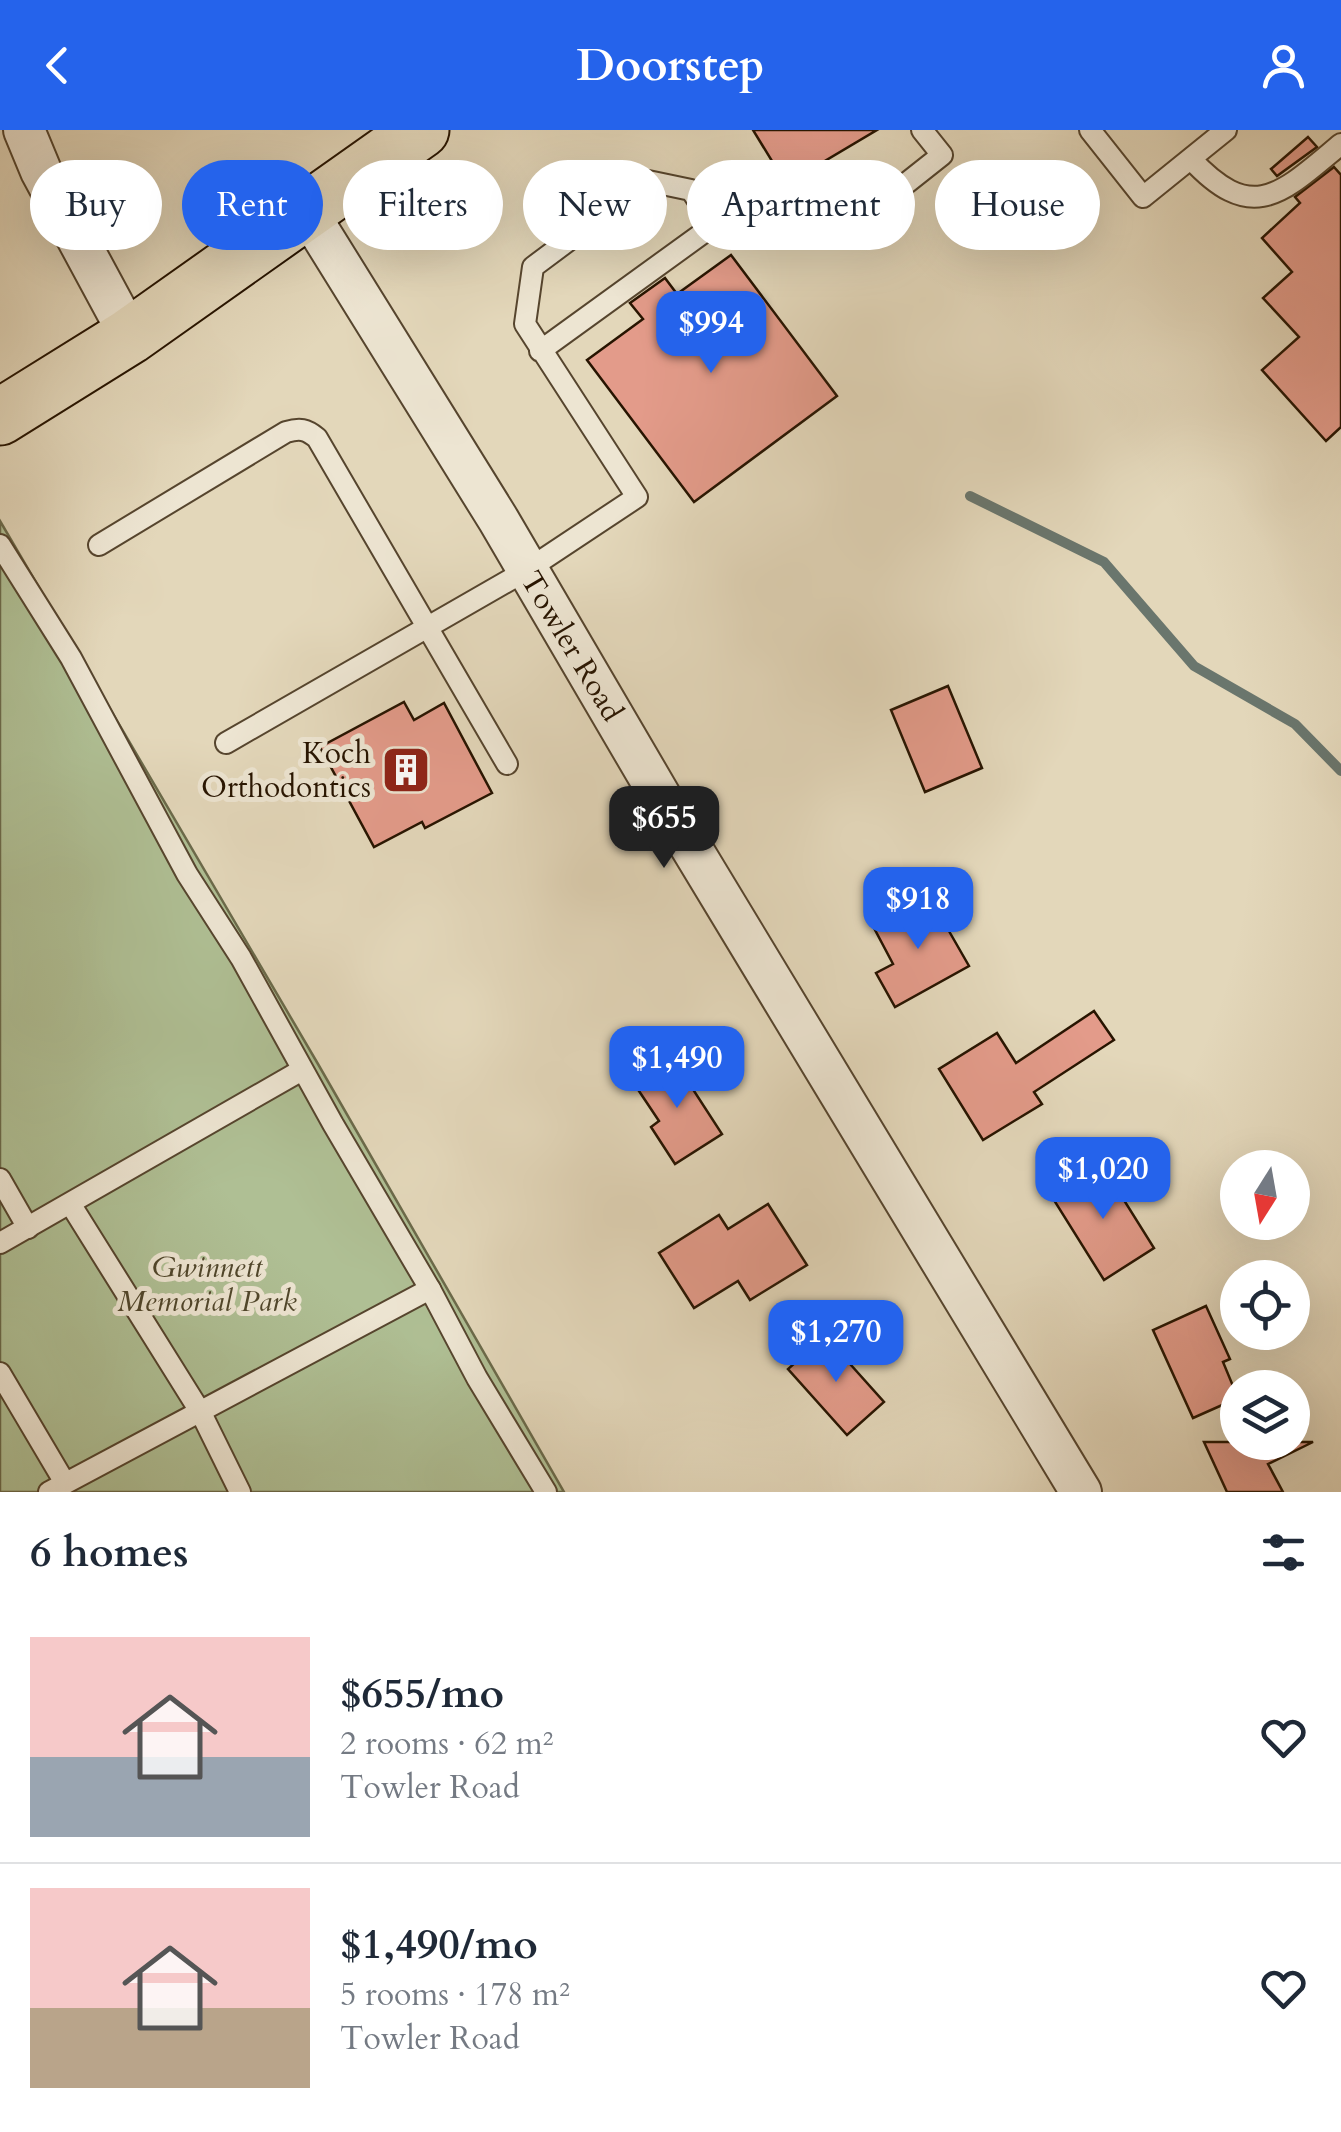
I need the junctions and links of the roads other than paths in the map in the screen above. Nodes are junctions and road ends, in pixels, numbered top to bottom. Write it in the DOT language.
graph roads {
  1 [pos="24,130"];
  2 [pos="421,130"];
  3 [pos="922,130"];
  4 [pos="1090,130"];
  5 [pos="1216,133"];
  6 [pos="1341,144"];
  7 [pos="1190,159"];
  8 [pos="915,176"];
  9 [pos="323,201"];
  10 [pos="323,237"];
  11 [pos="253,250"];
  12 [pos="130,336"];
  13 [pos="540,351"];
  14 [pos="0,417"];
  15 [pos="0,545"];
  16 [pos="99,545"];
  17 [pos="527,570"];
  18 [pos="428,628"];
  19 [pos="226,743"];
  20 [pos="508,764"];
  21 [pos="302,1070"];
  22 [pos="0,1179"];
  23 [pos="72,1204"];
  24 [pos="28,1228"];
  25 [pos="0,1243"];
  26 [pos="430,1289"];
  27 [pos="0,1373"];
  28 [pos="201,1414"];
  29 [pos="57,1488"];
  30 [pos="240,1492"];
  31 [pos="546,1492"];
  32 [pos="1081,1492"];
  1 -- 12 [label="street"];
  2 -- 9 [label="main road"];
  3 -- 8 [label="lane"];
  4 -- 7 [label="lane"];
  5 -- 7 [label="lane"];
  6 -- 7 [label="lane"];
  10 -- 17 [label="street, Towler Road"];
  11 -- 12 [label="main road"];
  12 -- 14 [label="main road"];
  13 -- 13 [label="lane"];
  13 -- 17 [label="lane"];
  15 -- 21 [label="lane"];
  16 -- 18 [label="lane"];
  17 -- 18 [label="lane"];
  17 -- 32 [label="street, Towler Road"];
  18 -- 19 [label="lane"];
  18 -- 20 [label="lane"];
  21 -- 23 [label="lane"];
  21 -- 26 [label="lane"];
  22 -- 24 [label="lane"];
  23 -- 24 [label="lane"];
  23 -- 28 [label="lane"];
  24 -- 25 [label="lane"];
  26 -- 28 [label="lane"];
  26 -- 31 [label="lane"];
  27 -- 29 [label="lane"];
  28 -- 29 [label="lane"];
  28 -- 30 [label="lane"];
}
